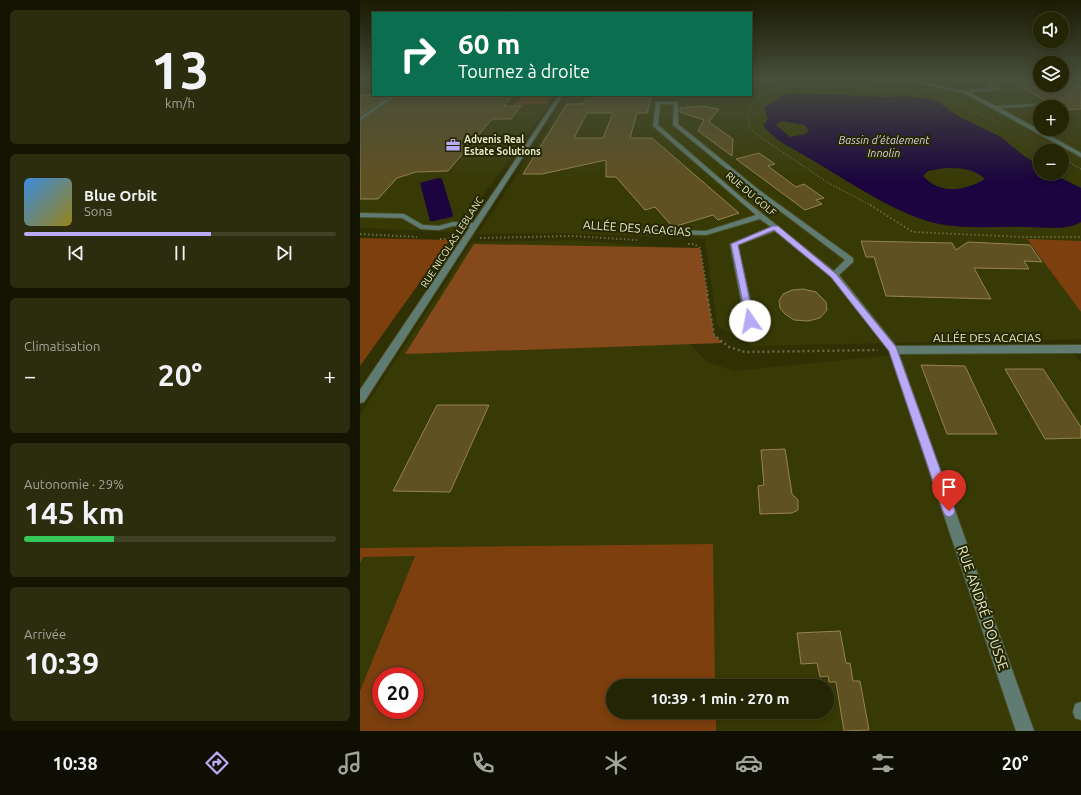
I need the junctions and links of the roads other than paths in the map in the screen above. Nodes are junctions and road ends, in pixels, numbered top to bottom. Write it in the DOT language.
graph roads {
  1 [pos="370,112"];
  2 [pos="550,112"];
  3 [pos="657,112"];
  4 [pos="676,112"];
  5 [pos="1003,112"];
  6 [pos="360,119"];
  7 [pos="678,126"];
  8 [pos="660,131"];
  9 [pos="1081,155"];
  10 [pos="360,215"];
  11 [pos="761,216"];
  12 [pos="475,225"];
  13 [pos="775,228"];
  14 [pos="641,231"];
  15 [pos="834,275"];
  16 [pos="750,321"];
  17 [pos="1081,349"];
  18 [pos="886,350"];
  19 [pos="360,399"];
  20 [pos="1025,731"];
  1 -- 6 [label="street"];
  2 -- 12 [label="street, RUE NICOLAS LEBLANC"];
  3 -- 8 [label="street"];
  4 -- 7 [label="street"];
  5 -- 9 [label="street"];
  7 -- 8 [label="street"];
  7 -- 15 [label="street"];
  8 -- 11 [label="street, RUE DU GOLF"];
  10 -- 12 [label="street"];
  11 -- 13 [label="street, RUE DU GOLF"];
  11 -- 14 [label="street"];
  12 -- 19 [label="street, RUE NICOLAS LEBLANC"];
  13 -- 15 [label="street, RUE DU GOLF"];
  13 -- 16 [label="street"];
  15 -- 18 [label="street, RUE DU GOLF"];
  17 -- 18 [label="street, ALLÉE DES ACACIAS"];
  18 -- 20 [label="street, RUE ANDRÉ DOUSSE"];
}
